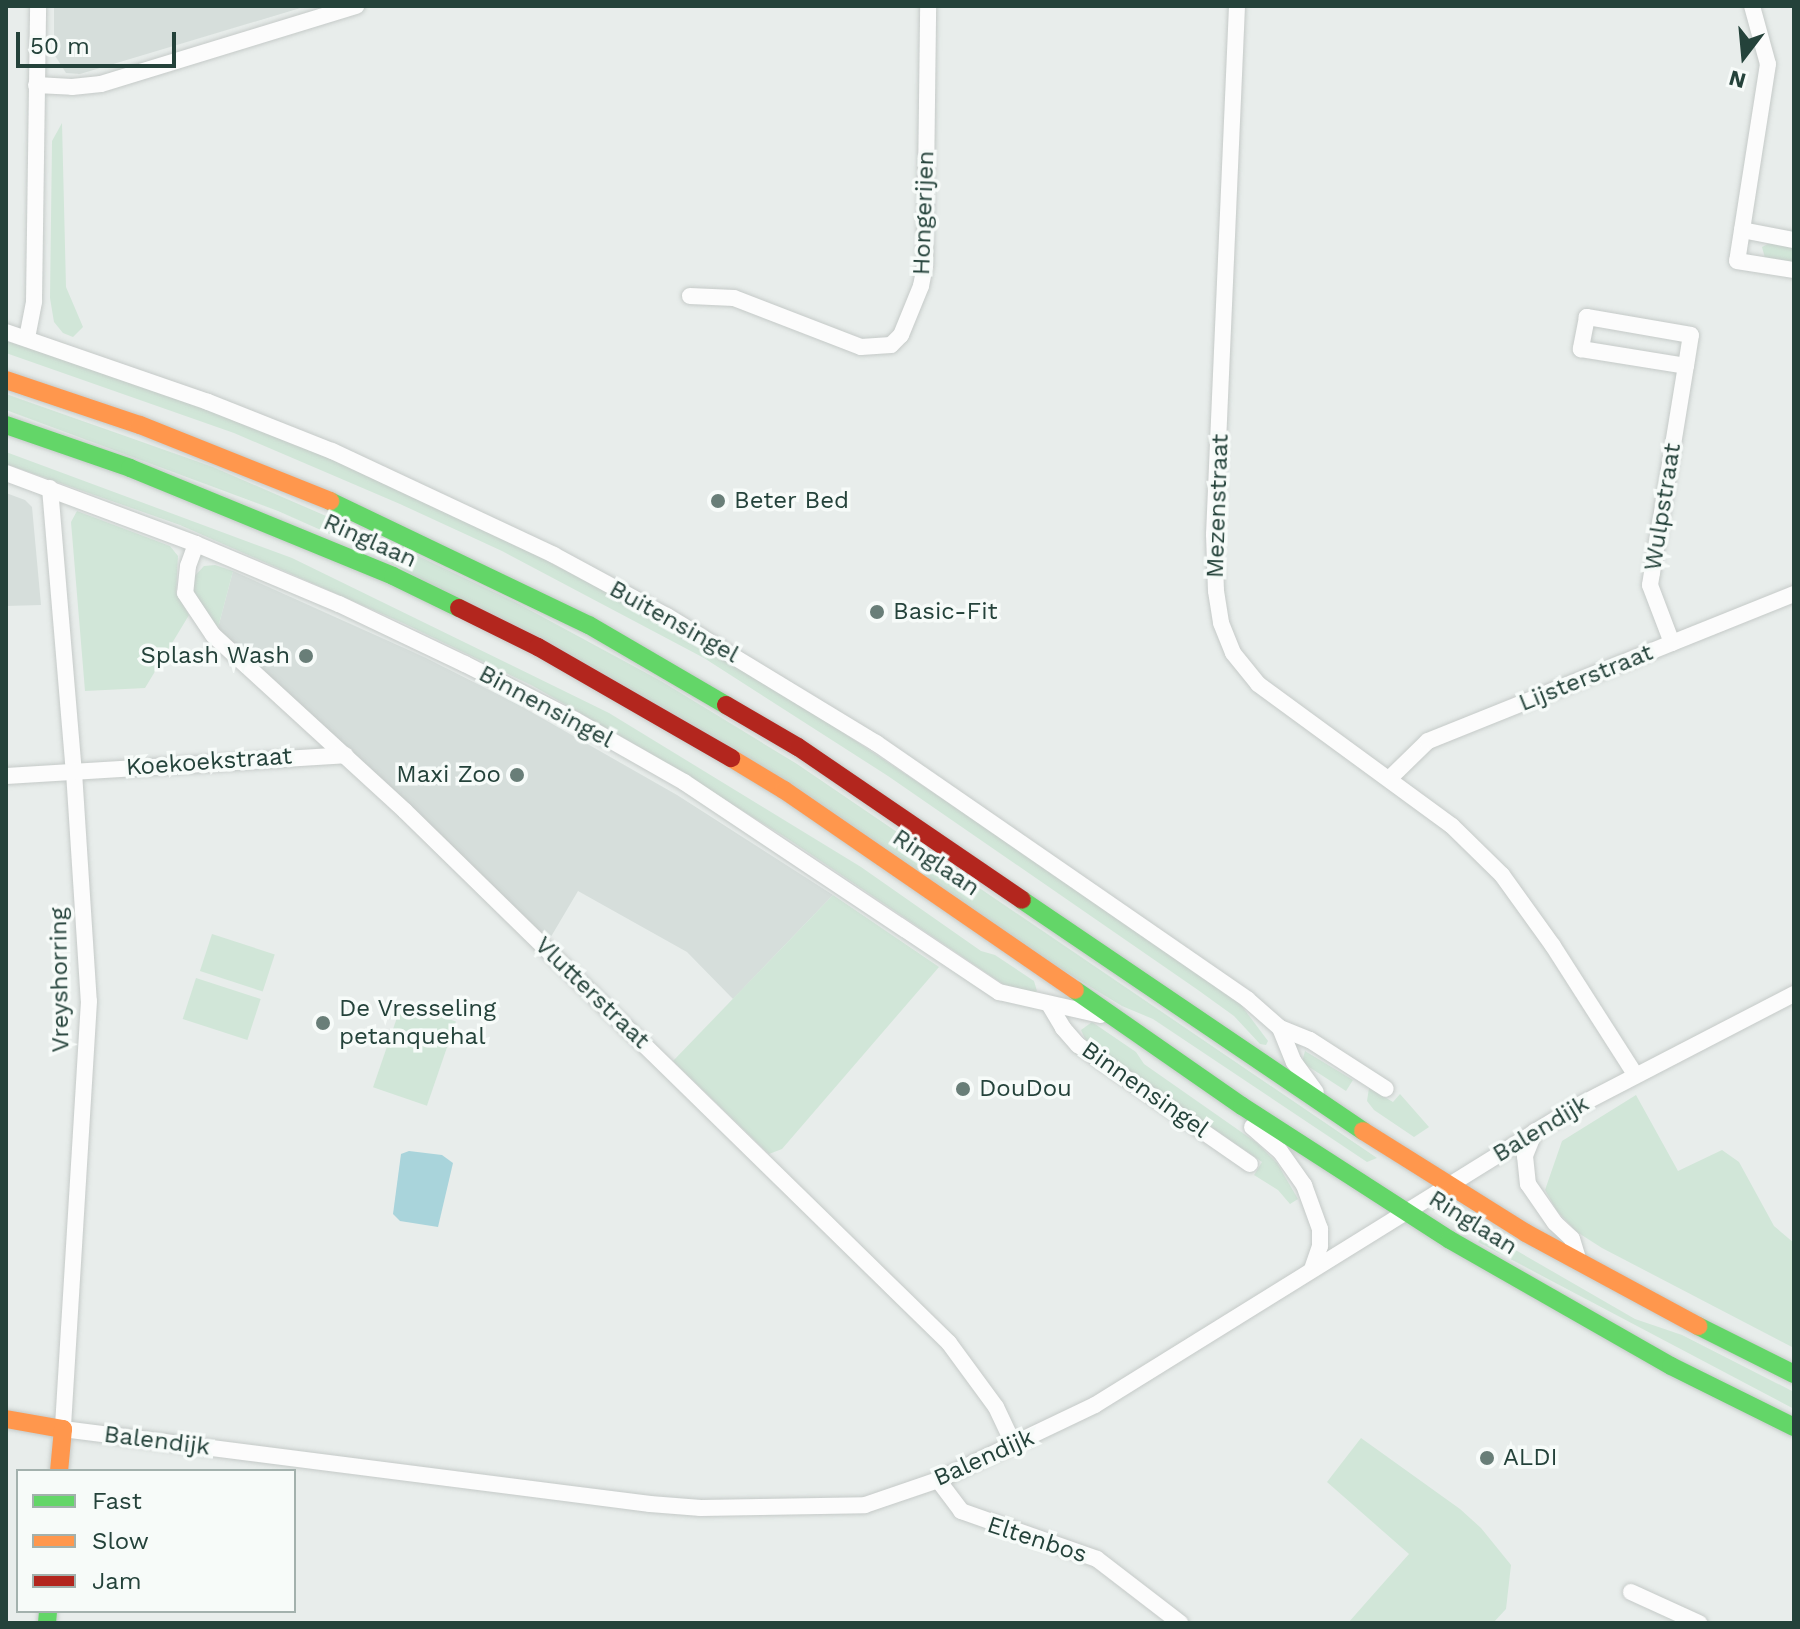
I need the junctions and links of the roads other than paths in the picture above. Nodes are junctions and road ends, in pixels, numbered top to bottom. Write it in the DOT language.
graph roads {
  1 [pos="38,6"];
  2 [pos="356,6"];
  3 [pos="928,6"];
  4 [pos="1237,6"];
  5 [pos="1752,6"];
  6 [pos="36,85"];
  7 [pos="1742,230"];
  8 [pos="1794,240"];
  9 [pos="1794,270"];
  10 [pos="690,296"];
  11 [pos="6,332"];
  12 [pos="27,338"];
  13 [pos="1686,366"];
  14 [pos="6,380"];
  15 [pos="6,425"];
  16 [pos="6,473"];
  17 [pos="50,488"];
  18 [pos="196,544"];
  19 [pos="1794,594"];
  20 [pos="1672,643"];
  21 [pos="345,755"];
  22 [pos="74,772"];
  23 [pos="6,776"];
  24 [pos="1389,779"];
  25 [pos="1794,994"];
  26 [pos="1050,1006"];
  27 [pos="1117,1019"];
  28 [pos="1280,1028"];
  29 [pos="1635,1074"];
  30 [pos="1386,1089"];
  31 [pos="1242,1106"];
  32 [pos="1325,1107"];
  33 [pos="1535,1131"];
  34 [pos="1250,1164"];
  35 [pos="1447,1184"];
  36 [pos="1408,1211"];
  37 [pos="1579,1262"];
  38 [pos="1312,1269"];
  39 [pos="1794,1374"];
  40 [pos="6,1419"];
  41 [pos="1794,1427"];
  42 [pos="63,1429"];
  43 [pos="1014,1445"];
  44 [pos="59,1469"];
  45 [pos="938,1480"];
  46 [pos="1631,1592"];
  47 [pos="1180,1623"];
  48 [pos="1699,1623"];
  1 -- 6 [label="street"];
  2 -- 6 [label="street"];
  3 -- 10 [label="street, Hongerijen"];
  4 -- 24 [label="street, Mezenstraat"];
  5 -- 7 [label="street"];
  6 -- 12 [label="street"];
  7 -- 8 [label="street"];
  7 -- 9 [label="street"];
  11 -- 12 [label="street, Buitensingel"];
  12 -- 28 [label="street, Buitensingel"];
  13 -- 13 [label="street, Wulpstraat"];
  13 -- 20 [label="street, Wulpstraat"];
  14 -- 32 [label="main road, Ringlaan"];
  15 -- 27 [label="main road, Ringlaan"];
  16 -- 17 [label="street, Binnensingel"];
  17 -- 18 [label="street, Binnensingel"];
  17 -- 22 [label="street, Vreyshorring"];
  18 -- 21 [label="street, Vlutterstraat"];
  18 -- 26 [label="street, Binnensingel"];
  19 -- 20 [label="street, Lijsterstraat"];
  20 -- 24 [label="street, Lijsterstraat"];
  21 -- 22 [label="street, Koekoekstraat"];
  21 -- 43 [label="street, Vlutterstraat"];
  22 -- 23 [label="street, Koekoekstraat"];
  22 -- 42 [label="street, Vreyshorring"];
  24 -- 29 [label="street, Mezenstraat"];
  25 -- 29 [label="street, Balendijk"];
  26 -- 27 [label="street, Binnensingel"];
  26 -- 34 [label="street, Binnensingel"];
  27 -- 31 [label="main road, Ringlaan"];
  28 -- 30 [label="street, Buitensingel"];
  28 -- 32 [label="street, Buitensingel"];
  29 -- 33 [label="street, Balendijk"];
  31 -- 36 [label="main road, Ringlaan"];
  31 -- 38 [label="street"];
  32 -- 35 [label="main road, Ringlaan"];
  33 -- 35 [label="street, Balendijk"];
  33 -- 37 [label="street"];
  35 -- 36 [label="street, Balendijk"];
  35 -- 37 [label="main road, Ringlaan"];
  36 -- 38 [label="street, Balendijk"];
  36 -- 41 [label="main road, Ringlaan"];
  37 -- 39 [label="main road, Ringlaan"];
  38 -- 43 [label="street, Balendijk"];
  40 -- 42 [label="main road"];
  42 -- 44 [label="main road, Vreyshorring"];
  42 -- 45 [label="street, Balendijk"];
  43 -- 45 [label="street, Balendijk"];
  45 -- 47 [label="street, Eltenbos"];
  46 -- 48 [label="street"];
}
